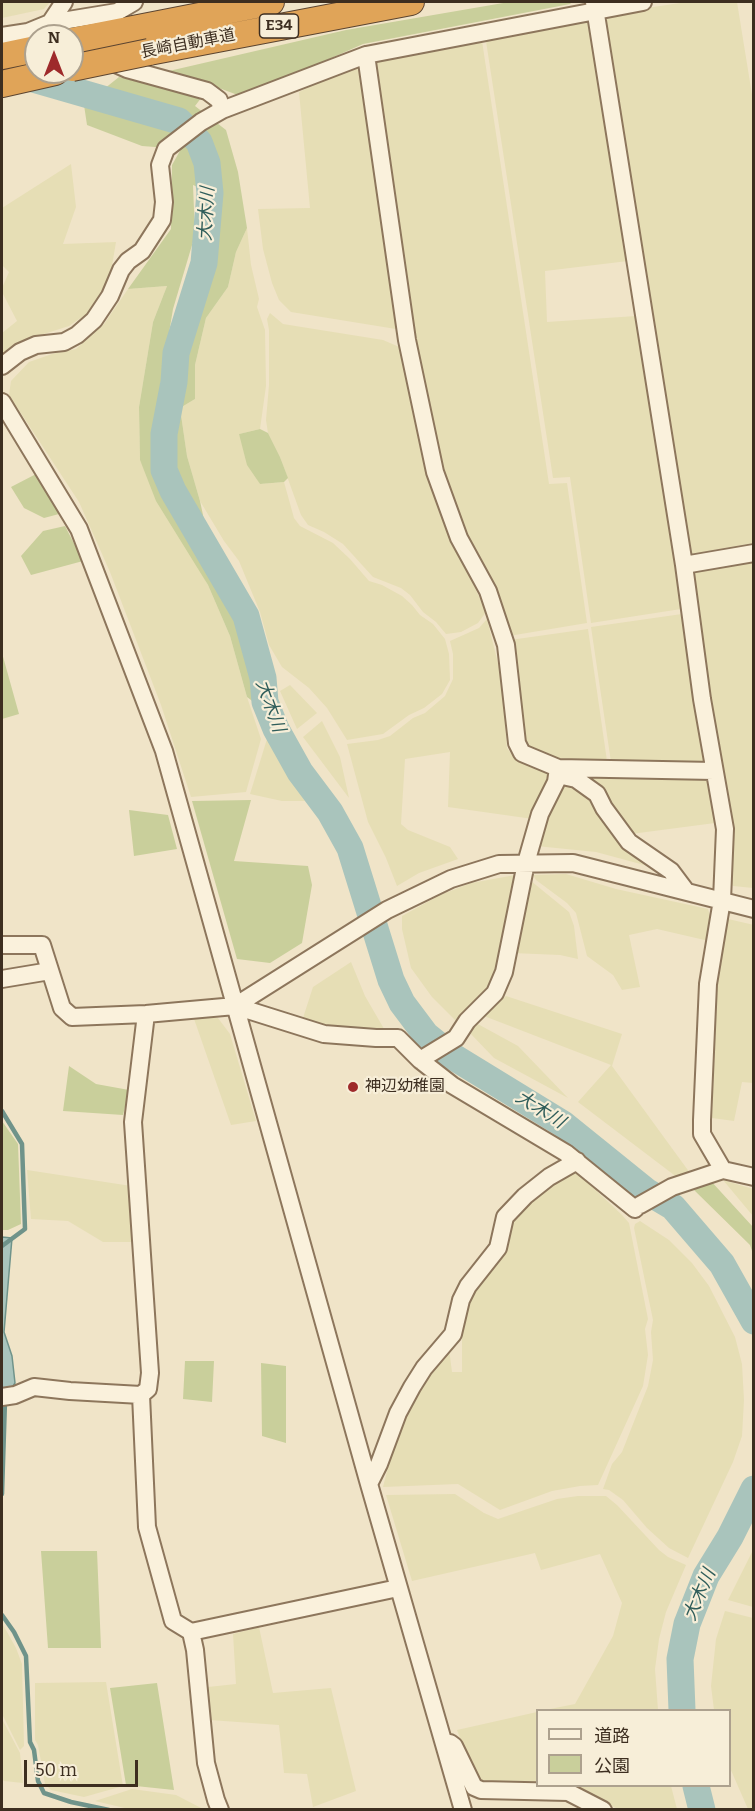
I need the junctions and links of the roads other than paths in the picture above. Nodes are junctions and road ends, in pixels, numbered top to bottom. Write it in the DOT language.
graph roads {
  1 [pos="64,2"];
  2 [pos="134,2"];
  3 [pos="271,2"];
  4 [pos="411,2"];
  5 [pos="643,2"];
  6 [pos="594,6"];
  7 [pos="50,23"];
  8 [pos="2,36"];
  9 [pos="84,38"];
  10 [pos="84,49"];
  11 [pos="24,51"];
  12 [pos="366,55"];
  13 [pos="2,56"];
  14 [pos="84,65"];
  15 [pos="24,79"];
  16 [pos="2,84"];
  17 [pos="222,111"];
  18 [pos="2,366"];
  19 [pos="2,402"];
  20 [pos="753,553"];
  21 [pos="684,565"];
  22 [pos="557,771"];
  23 [pos="714,771"];
  24 [pos="526,863"];
  25 [pos="687,891"];
  26 [pos="722,900"];
  27 [pos="753,909"];
  28 [pos="2,945"];
  29 [pos="50,971"];
  30 [pos="2,979"];
  31 [pos="235,1006"];
  32 [pos="146,1014"];
  33 [pos="423,1059"];
  34 [pos="578,1161"];
  35 [pos="723,1170"];
  36 [pos="753,1177"];
  37 [pos="141,1395"];
  38 [pos="8,1396"];
  39 [pos="369,1484"];
  40 [pos="398,1588"];
  41 [pos="191,1632"];
  42 [pos="442,1737"];
  43 [pos="220,1809"];
  44 [pos="463,1809"];
  45 [pos="603,1809"];
  1 -- 7 [label="street"];
  2 -- 7 [label="street"];
  3 -- 9 [label="highway, 長崎自動車道 / E34"];
  4 -- 14 [label="highway, 長崎自動車道 / E34, bridge"];
  5 -- 6 [label="street"];
  6 -- 12 [label="street"];
  6 -- 21 [label="street"];
  7 -- 8 [label="street"];
  10 -- 17 [label="street"];
  11 -- 13 [label="highway"];
  12 -- 17 [label="street"];
  12 -- 22 [label="street"];
  15 -- 16 [label="highway"];
  17 -- 18 [label="street"];
  19 -- 31 [label="street"];
  20 -- 21 [label="street"];
  21 -- 23 [label="street"];
  22 -- 23 [label="street"];
  22 -- 24 [label="street"];
  22 -- 25 [label="street"];
  23 -- 26 [label="street"];
  24 -- 25 [label="street"];
  24 -- 31 [label="street"];
  24 -- 33 [label="street"];
  25 -- 26 [label="street"];
  26 -- 27 [label="street"];
  26 -- 35 [label="street"];
  28 -- 29 [label="street"];
  29 -- 30 [label="street"];
  29 -- 32 [label="street"];
  31 -- 32 [label="street"];
  31 -- 33 [label="street"];
  31 -- 39 [label="street"];
  32 -- 37 [label="street"];
  33 -- 34 [label="street"];
  34 -- 35 [label="street"];
  34 -- 39 [label="street"];
  35 -- 36 [label="street"];
  37 -- 38 [label="street"];
  37 -- 41 [label="street"];
  39 -- 40 [label="street"];
  40 -- 41 [label="street"];
  40 -- 42 [label="street"];
  41 -- 43 [label="street"];
  42 -- 44 [label="street"];
  42 -- 45 [label="street"];
}
